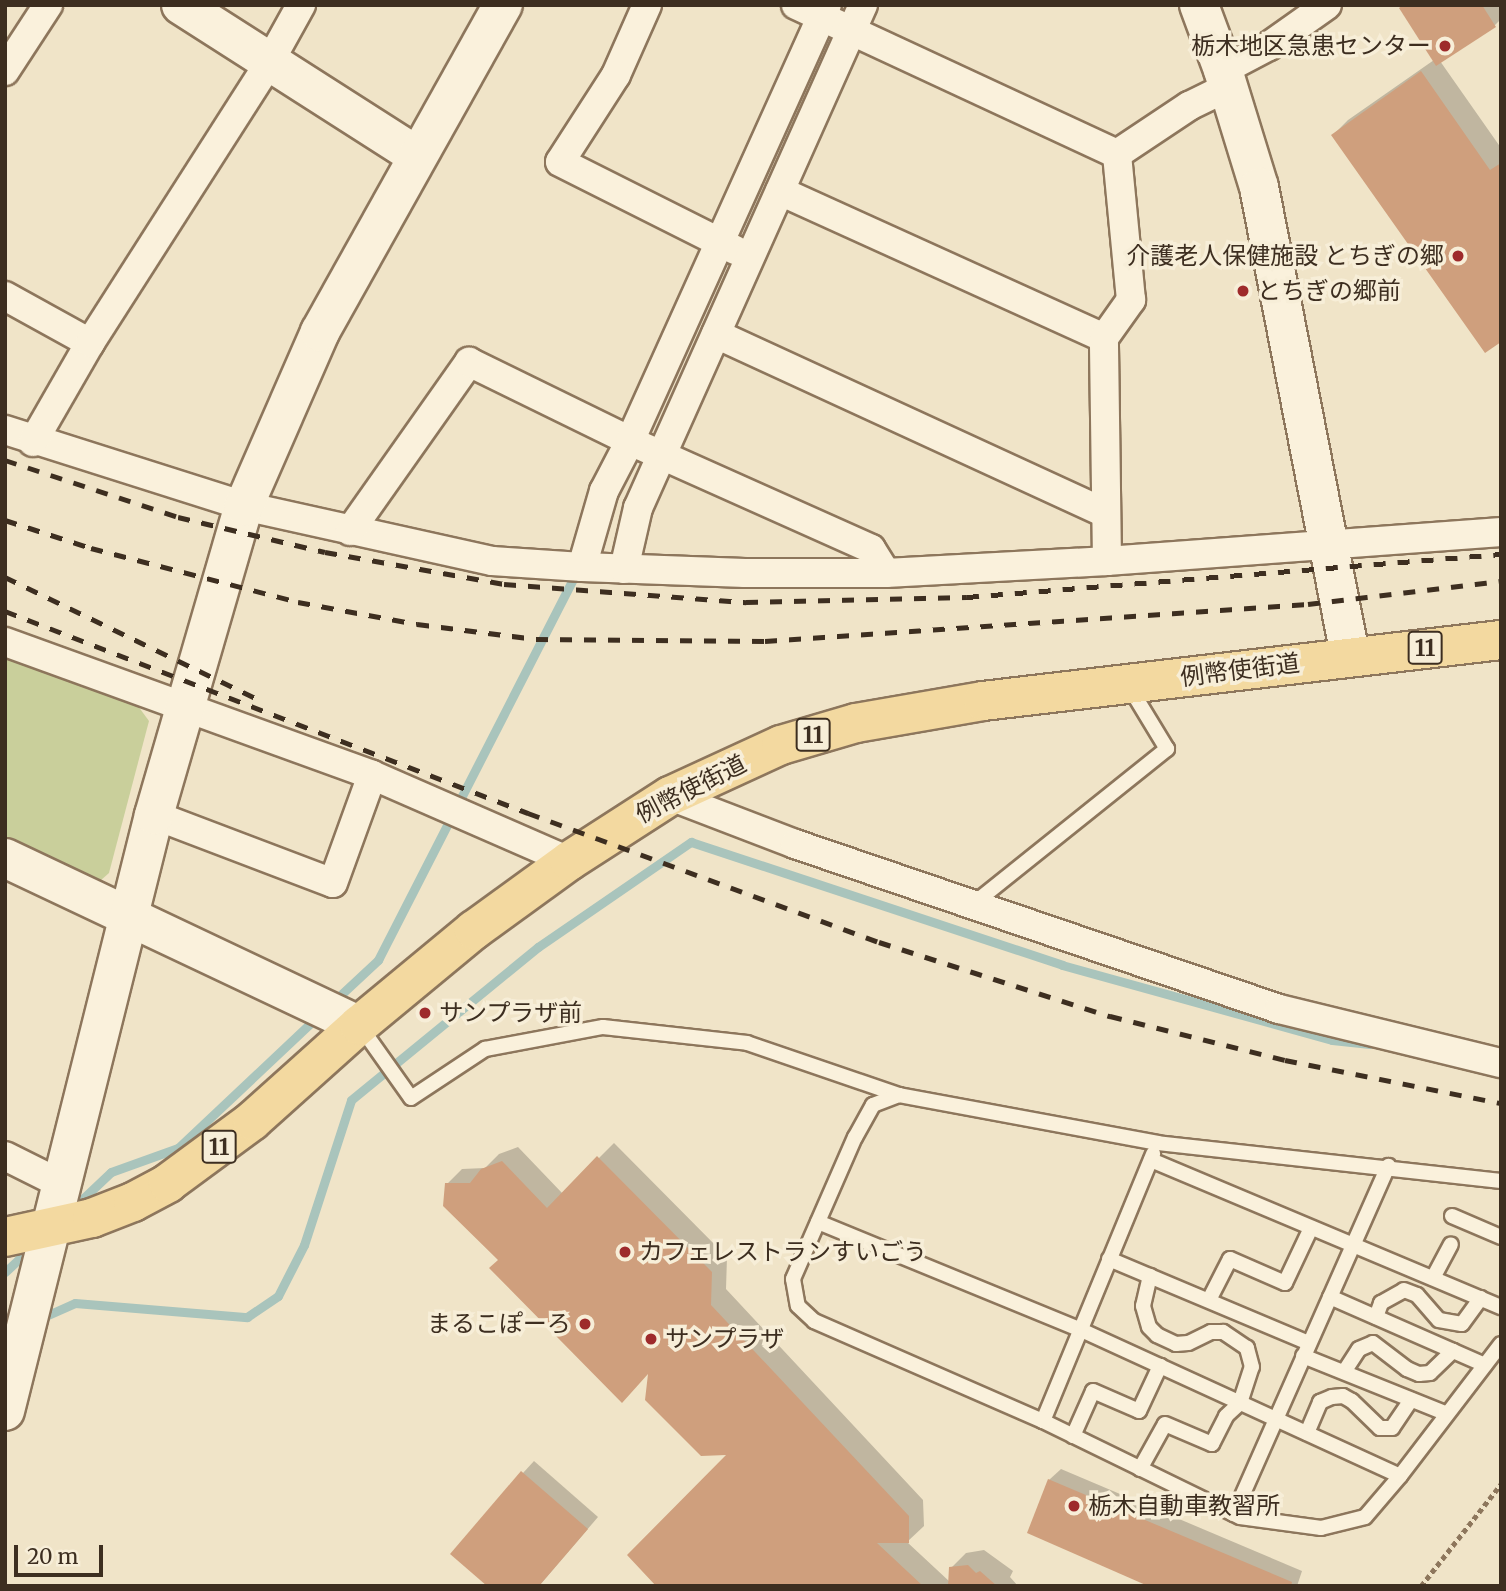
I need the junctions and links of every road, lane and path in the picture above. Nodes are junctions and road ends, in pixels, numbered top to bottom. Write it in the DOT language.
graph roads {
  1 [pos="48,5"];
  2 [pos="181,5"];
  3 [pos="301,5"];
  4 [pos="503,5"];
  5 [pos="647,5"];
  6 [pos="796,5"];
  7 [pos="1199,5"];
  8 [pos="1327,5"];
  9 [pos="824,11"];
  10 [pos="857,18"];
  11 [pos="270,61"];
  12 [pos="5,71"];
  13 [pos="1226,78"];
  14 [pos="1117,154"];
  15 [pos="418,156"];
  16 [pos="779,191"];
  17 [pos="720,243"];
  18 [pos="750,257"];
  19 [pos="5,296"];
  20 [pos="716,334"];
  21 [pos="1104,338"];
  22 [pos="90,343"];
  23 [pos="5,430"];
  24 [pos="630,441"];
  25 [pos="33,442"];
  26 [pos="663,456"];
  27 [pos="244,506"];
  28 [pos="1106,513"];
  29 [pos="350,531"];
  30 [pos="1501,532"];
  31 [pos="1329,545"];
  32 [pos="1107,561"];
  33 [pos="582,567"];
  34 [pos="624,569"];
  35 [pos="887,573"];
  36 [pos="1501,640"];
  37 [pos="5,642"];
  38 [pos="1349,657"];
  39 [pos="1127,684"];
  40 [pos="183,707"];
  41 [pos="372,775"];
  42 [pos="670,796"];
  43 [pos="154,815"];
  44 [pos="5,858"];
  45 [pos="569,861"];
  46 [pos="972,905"];
  47 [pos="127,917"];
  48 [pos="359,1025"];
  49 [pos="1501,1063"];
  50 [pos="899,1095"];
  51 [pos="1158,1143"];
  52 [pos="5,1156"];
  53 [pos="1151,1160"];
  54 [pos="1388,1166"];
  55 [pos="1501,1181"];
  56 [pos="63,1185"];
  57 [pos="1452,1216"];
  58 [pos="818,1222"];
  59 [pos="54,1226"];
  60 [pos="1311,1228"];
  61 [pos="5,1237"];
  62 [pos="1501,1237"];
  63 [pos="1451,1244"];
  64 [pos="1109,1259"];
  65 [pos="1150,1276"];
  66 [pos="1433,1278"];
  67 [pos="1330,1297"];
  68 [pos="1480,1298"];
  69 [pos="1209,1300"];
  70 [pos="1501,1307"];
  71 [pos="1376,1317"];
  72 [pos="1079,1329"];
  73 [pos="1501,1344"];
  74 [pos="1306,1349"];
  75 [pos="1453,1351"];
  76 [pos="1485,1365"];
  77 [pos="1160,1366"];
  78 [pos="1344,1372"];
  79 [pos="1411,1400"];
  80 [pos="1240,1403"];
  81 [pos="5,1411"];
  82 [pos="1447,1414"];
  83 [pos="1043,1421"];
  84 [pos="1307,1433"];
  85 [pos="1073,1436"];
  86 [pos="1140,1468"];
  87 [pos="1400,1476"];
  88 [pos="1501,1484"];
  89 [pos="1234,1514"];
  90 [pos="1421,1586"];
  1 -- 12 [label="street"];
  2 -- 11 [label="street"];
  3 -- 11 [label="street"];
  4 -- 15 [label="street"];
  5 -- 17 [label="street"];
  6 -- 9 [label="street"];
  7 -- 13 [label="street"];
  8 -- 13 [label="street"];
  9 -- 10 [label="street"];
  9 -- 17 [label="street"];
  10 -- 14 [label="street"];
  10 -- 16 [label="street"];
  11 -- 15 [label="street"];
  11 -- 22 [label="street"];
  13 -- 14 [label="street"];
  13 -- 31 [label="street"];
  14 -- 21 [label="street"];
  15 -- 27 [label="street"];
  16 -- 18 [label="street"];
  16 -- 21 [label="street"];
  17 -- 18 [label="street"];
  17 -- 24 [label="street"];
  18 -- 20 [label="street"];
  19 -- 22 [label="street"];
  20 -- 26 [label="street"];
  20 -- 28 [label="street"];
  21 -- 28 [label="street"];
  22 -- 25 [label="street"];
  23 -- 25 [label="street"];
  24 -- 26 [label="street"];
  24 -- 29 [label="street"];
  24 -- 33 [label="street"];
  25 -- 27 [label="street"];
  26 -- 34 [label="street"];
  26 -- 35 [label="street"];
  27 -- 29 [label="street"];
  27 -- 40 [label="street"];
  28 -- 32 [label="street"];
  29 -- 33 [label="street"];
  30 -- 31 [label="street"];
  31 -- 32 [label="street"];
  31 -- 38 [label="street"];
  32 -- 35 [label="street"];
  33 -- 34 [label="street"];
  34 -- 35 [label="street"];
  36 -- 38 [label="main road, 例幣使街道 / 11"];
  37 -- 40 [label="street"];
  38 -- 39 [label="main road, 例幣使街道 / 11"];
  39 -- 42 [label="main road, 例幣使街道 / 11"];
  39 -- 46 [label="lane"];
  40 -- 41 [label="street"];
  40 -- 43 [label="street"];
  41 -- 43 [label="street"];
  41 -- 45 [label="street"];
  42 -- 45 [label="main road, 例幣使街道 / 11"];
  42 -- 46 [label="street"];
  43 -- 47 [label="street"];
  44 -- 47 [label="street"];
  45 -- 48 [label="main road, 例幣使街道 / 11"];
  46 -- 49 [label="street"];
  47 -- 48 [label="street"];
  47 -- 56 [label="street"];
  48 -- 50 [label="lane"];
  48 -- 59 [label="main road, 例幣使街道 / 11"];
  50 -- 51 [label="lane"];
  50 -- 58 [label="lane"];
  51 -- 53 [label="lane"];
  51 -- 54 [label="lane"];
  52 -- 56 [label="street"];
  53 -- 60 [label="lane"];
  53 -- 64 [label="lane"];
  54 -- 55 [label="lane"];
  54 -- 67 [label="lane"];
  56 -- 59 [label="street"];
  57 -- 62 [label="lane"];
  58 -- 72 [label="lane"];
  58 -- 83 [label="lane"];
  59 -- 61 [label="main road, 例幣使街道 / 11"];
  59 -- 81 [label="street"];
  60 -- 66 [label="lane"];
  60 -- 69 [label="lane"];
  63 -- 66 [label="lane"];
  64 -- 65 [label="lane"];
  64 -- 72 [label="lane"];
  65 -- 69 [label="lane"];
  65 -- 80 [label="lane"];
  66 -- 68 [label="lane"];
  67 -- 71 [label="lane"];
  67 -- 74 [label="lane"];
  68 -- 70 [label="lane"];
  68 -- 71 [label="lane"];
  69 -- 74 [label="lane"];
  71 -- 75 [label="lane"];
  72 -- 77 [label="lane"];
  72 -- 83 [label="lane"];
  73 -- 76 [label="lane"];
  74 -- 78 [label="lane"];
  74 -- 89 [label="lane"];
  75 -- 76 [label="lane"];
  75 -- 78 [label="lane"];
  76 -- 82 [label="lane"];
  77 -- 80 [label="lane"];
  77 -- 85 [label="lane"];
  78 -- 79 [label="lane"];
  79 -- 82 [label="lane"];
  79 -- 84 [label="lane"];
  80 -- 84 [label="lane"];
  80 -- 86 [label="lane"];
  82 -- 87 [label="lane"];
  83 -- 85 [label="lane"];
  84 -- 87 [label="lane"];
  85 -- 86 [label="lane"];
  86 -- 89 [label="lane"];
  87 -- 89 [label="lane"];
  88 -- 90 [label="path"];
}
